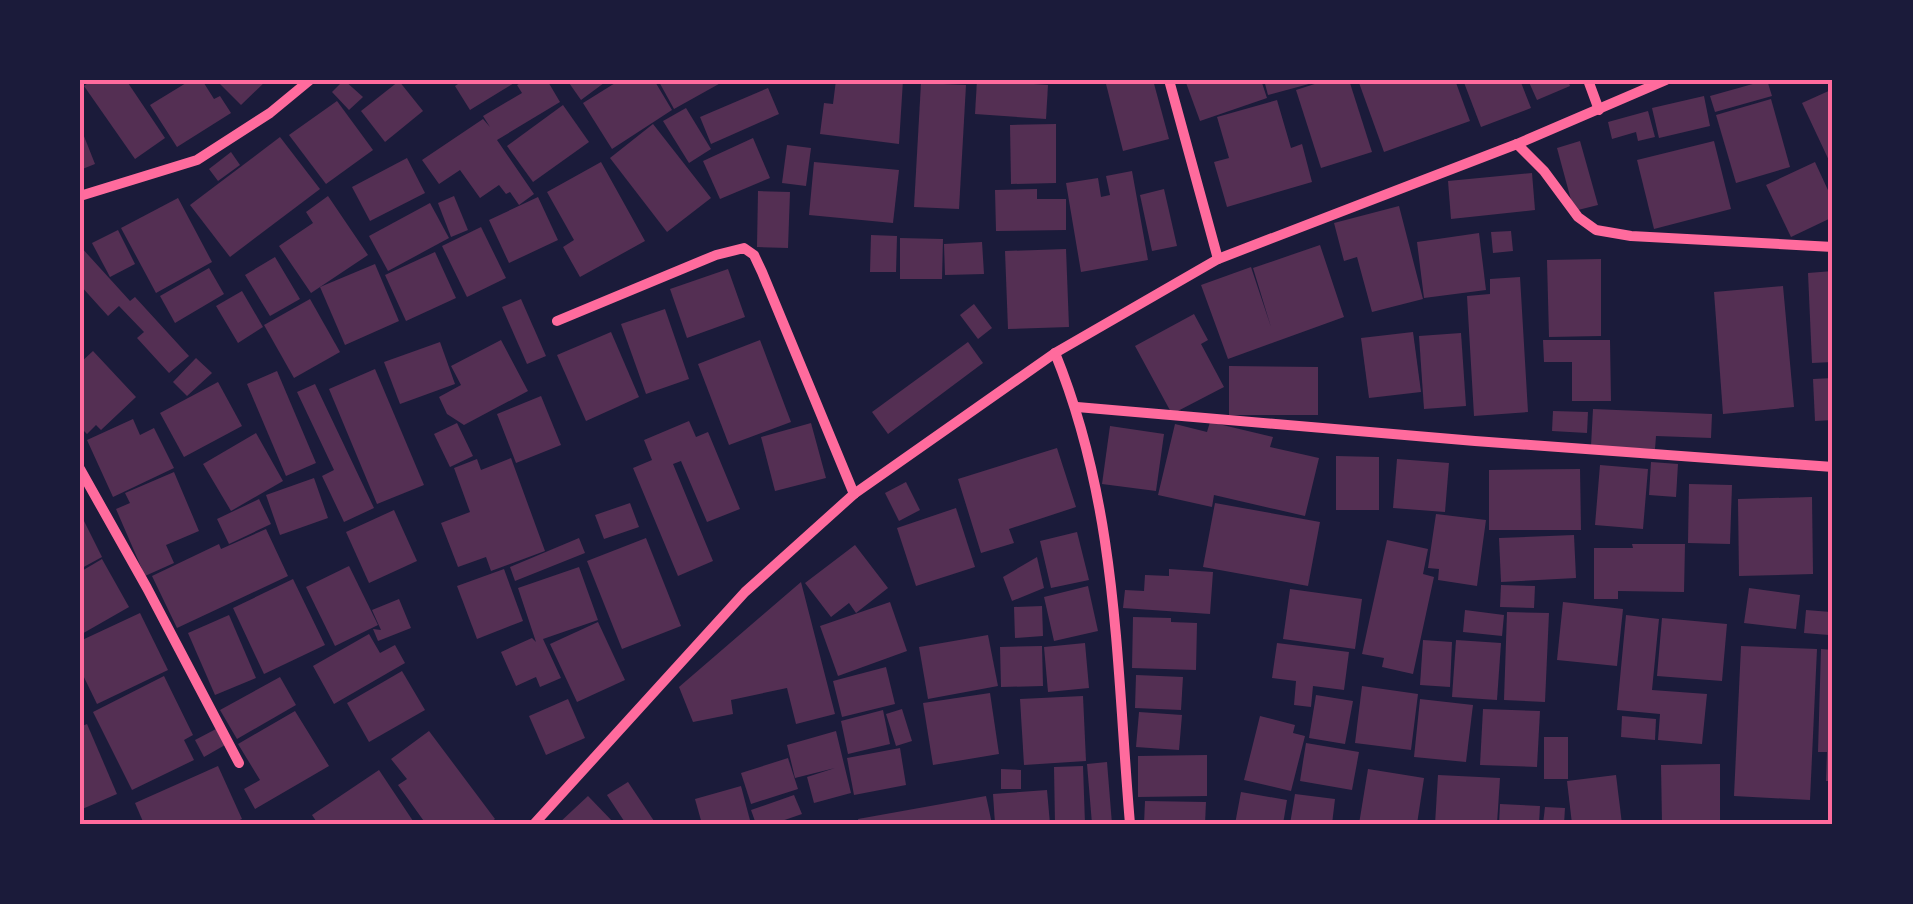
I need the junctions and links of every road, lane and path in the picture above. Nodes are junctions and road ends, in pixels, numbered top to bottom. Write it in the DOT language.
graph roads {
  1 [pos="310,80"];
  2 [pos="1169,80"];
  3 [pos="1588,80"];
  4 [pos="1666,80"];
  5 [pos="1599,110"];
  6 [pos="1518,144"];
  7 [pos="80,196"];
  8 [pos="1833,247"];
  9 [pos="1218,258"];
  10 [pos="557,320"];
  11 [pos="1055,354"];
  12 [pos="1077,407"];
  13 [pos="1833,468"];
  14 [pos="80,469"];
  15 [pos="854,494"];
  16 [pos="239,763"];
  17 [pos="534,824"];
  18 [pos="1130,824"];
  1 -- 7 [label="street"];
  2 -- 9 [label="street"];
  3 -- 5 [label="street"];
  4 -- 5 [label="street"];
  5 -- 6 [label="street"];
  6 -- 8 [label="street"];
  6 -- 9 [label="street"];
  9 -- 11 [label="street"];
  10 -- 15 [label="street"];
  11 -- 12 [label="street"];
  11 -- 15 [label="street"];
  12 -- 13 [label="street"];
  12 -- 18 [label="street"];
  14 -- 16 [label="street"];
  15 -- 17 [label="street"];
}
